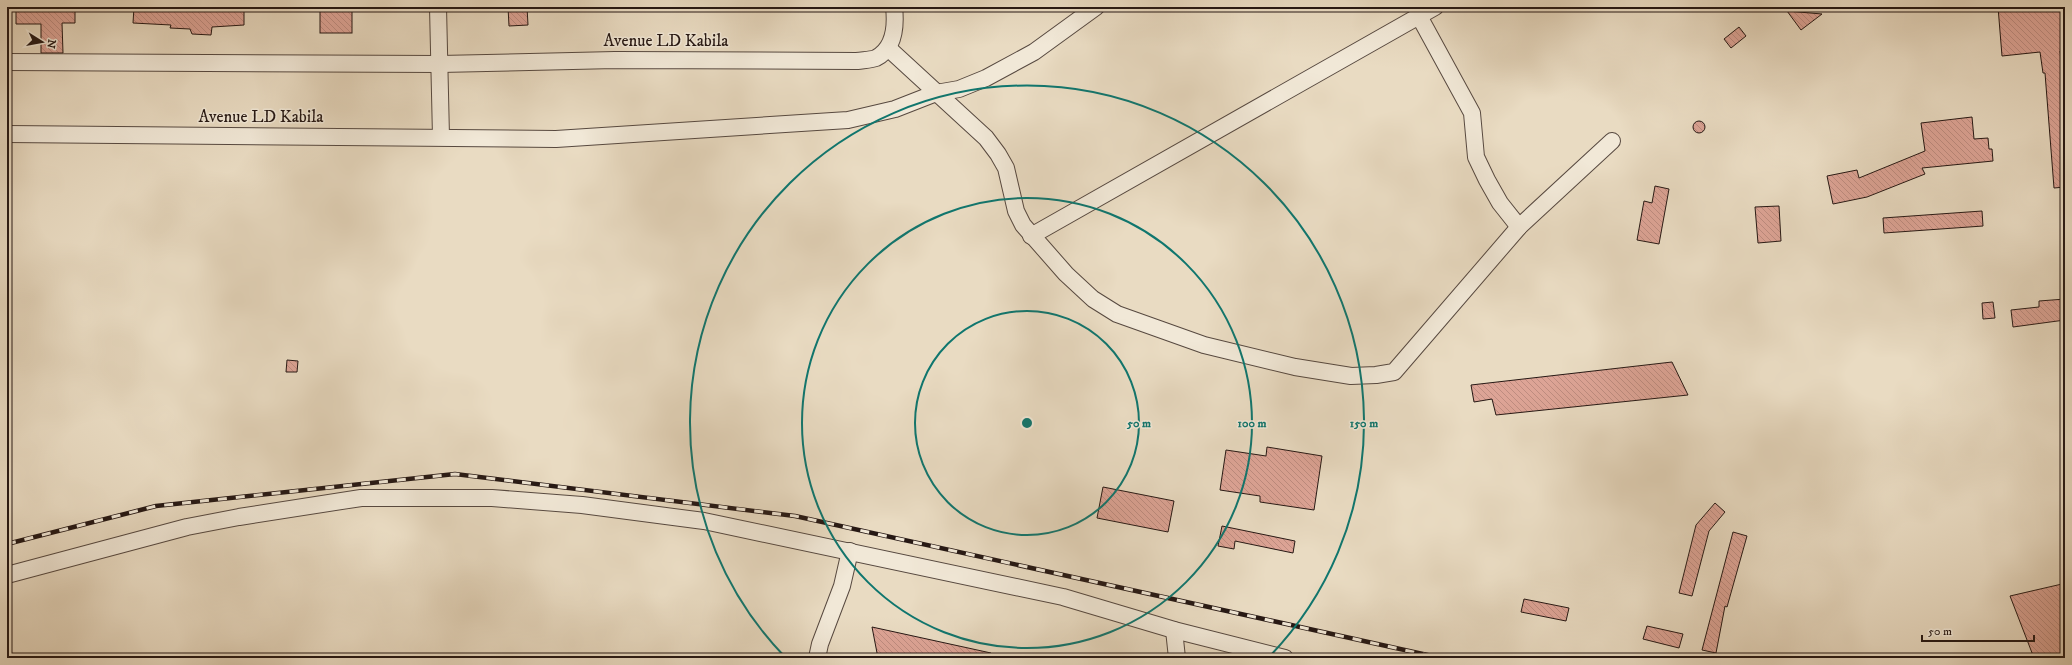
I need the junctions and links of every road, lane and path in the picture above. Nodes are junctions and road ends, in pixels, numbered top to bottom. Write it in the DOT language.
graph roads {
  1 [pos="438,7"];
  2 [pos="894,7"];
  3 [pos="1096,7"];
  4 [pos="1435,7"];
  5 [pos="1419,16"];
  6 [pos="888,48"];
  7 [pos="7,62"];
  8 [pos="440,64"];
  9 [pos="936,93"];
  10 [pos="7,134"];
  11 [pos="441,137"];
  12 [pos="1612,141"];
  13 [pos="1519,227"];
  14 [pos="1031,236"];
  15 [pos="850,551"];
  16 [pos="7,575"];
  17 [pos="1174,630"];
  18 [pos="817,658"];
  19 [pos="1177,658"];
  20 [pos="1285,658"];
  1 -- 8 [label="street"];
  2 -- 6 [label="street"];
  3 -- 9 [label="street, Avenue LD Kabila"];
  4 -- 5 [label="street"];
  5 -- 13 [label="street"];
  5 -- 14 [label="street"];
  6 -- 8 [label="street, Avenue LD Kabila"];
  6 -- 9 [label="street"];
  7 -- 8 [label="street, Avenue LD Kabila"];
  8 -- 11 [label="street"];
  9 -- 11 [label="street, Avenue LD Kabila"];
  9 -- 14 [label="street"];
  10 -- 11 [label="street, Avenue LD Kabila"];
  12 -- 13 [label="street"];
  13 -- 14 [label="street"];
  15 -- 16 [label="street"];
  15 -- 17 [label="street"];
  15 -- 18 [label="street"];
  17 -- 19 [label="street"];
  17 -- 20 [label="street"];
}
